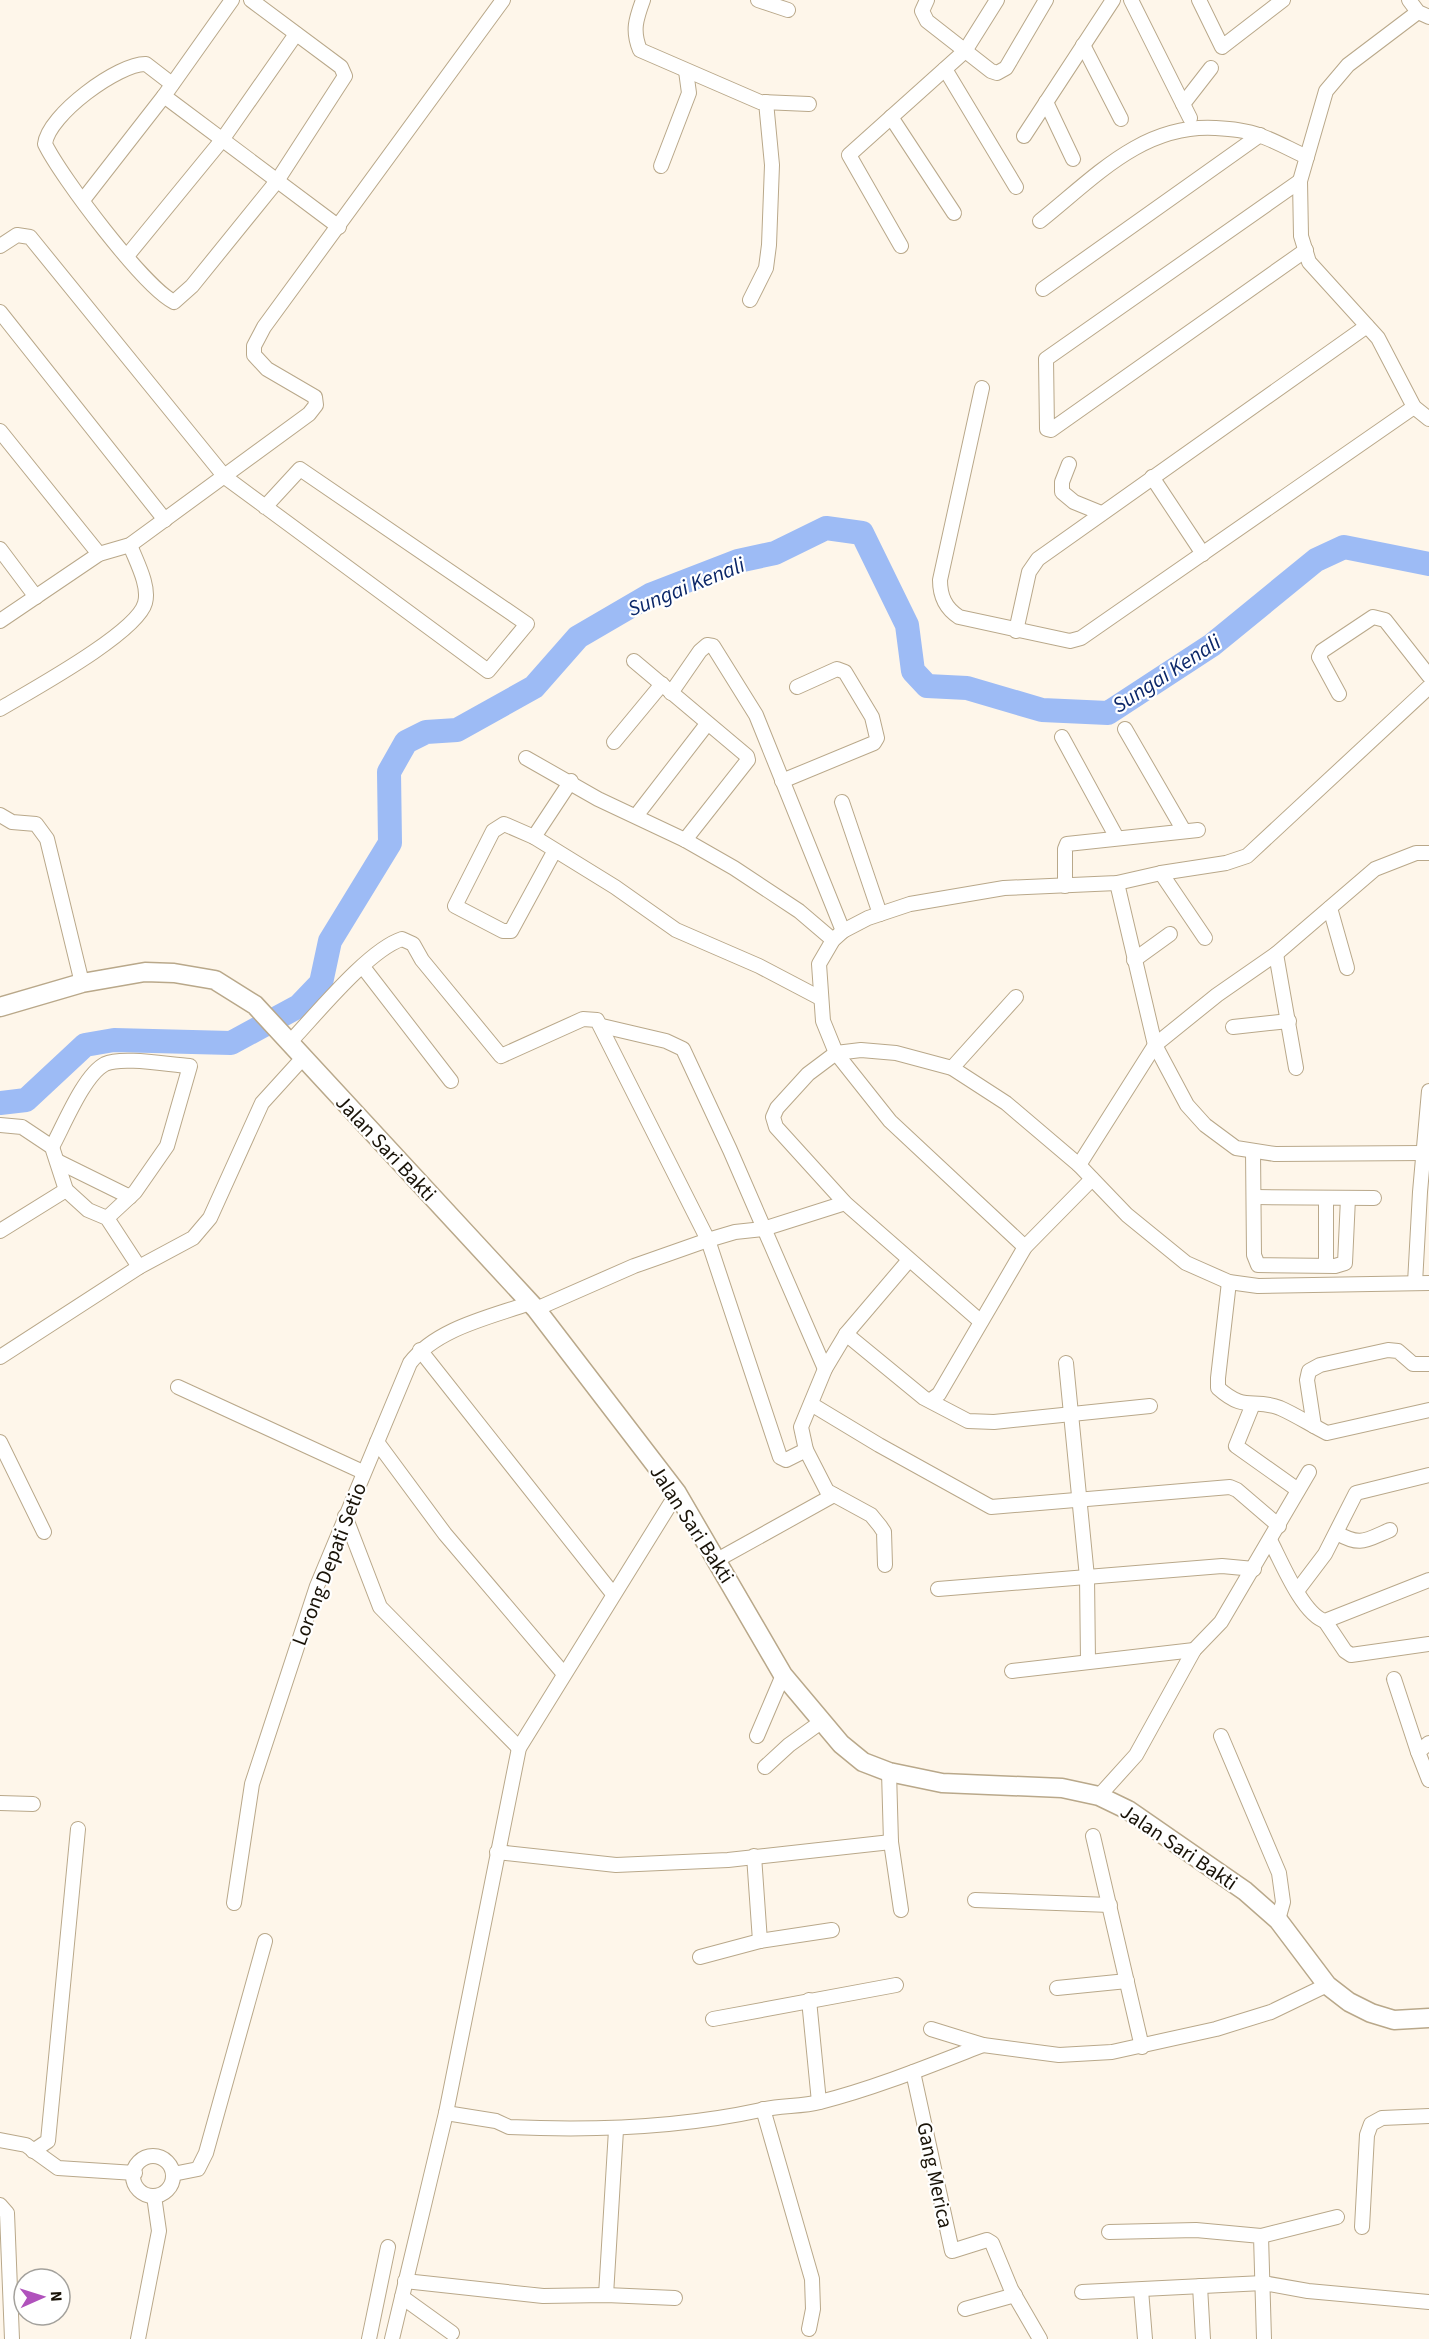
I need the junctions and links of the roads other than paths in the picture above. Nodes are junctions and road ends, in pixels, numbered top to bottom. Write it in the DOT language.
graph roads {
  1 [pos="232,0"];
  2 [pos="251,0"];
  3 [pos="503,0"];
  4 [pos="643,0"];
  5 [pos="758,0"];
  6 [pos="927,0"];
  7 [pos="998,0"];
  8 [pos="1046,0"];
  9 [pos="1113,0"];
  10 [pos="1131,0"];
  11 [pos="1199,0"];
  12 [pos="1283,0"];
  13 [pos="1409,0"];
  14 [pos="788,10"];
  15 [pos="1424,14"];
  16 [pos="296,34"];
  17 [pos="1083,45"];
  18 [pos="965,51"];
  19 [pos="945,69"];
  20 [pos="1211,69"];
  21 [pos="686,71"];
  22 [pos="168,90"];
  23 [pos="766,102"];
  24 [pos="1046,102"];
  25 [pos="809,104"];
  26 [pos="1183,104"];
  27 [pos="891,117"];
  28 [pos="1190,118"];
  29 [pos="1121,119"];
  30 [pos="1260,135"];
  31 [pos="1024,136"];
  32 [pos="222,140"];
  33 [pos="1307,157"];
  34 [pos="1073,159"];
  35 [pos="661,166"];
  36 [pos="277,181"];
  37 [pos="1300,181"];
  38 [pos="1016,187"];
  39 [pos="82,200"];
  40 [pos="954,213"];
  41 [pos="1040,221"];
  42 [pos="339,227"];
  43 [pos="0,246"];
  44 [pos="902,246"];
  45 [pos="1305,250"];
  46 [pos="127,256"];
  47 [pos="1043,289"];
  48 [pos="750,300"];
  49 [pos="0,312"];
  50 [pos="1367,326"];
  51 [pos="982,388"];
  52 [pos="1414,407"];
  53 [pos="1429,419"];
  54 [pos="0,431"];
  55 [pos="1069,464"];
  56 [pos="225,477"];
  57 [pos="1152,477"];
  58 [pos="265,507"];
  59 [pos="1101,513"];
  60 [pos="165,520"];
  61 [pos="130,545"];
  62 [pos="0,549"];
  63 [pos="99,554"];
  64 [pos="1203,554"];
  65 [pos="36,597"];
  66 [pos="0,621"];
  67 [pos="1016,630"];
  68 [pos="634,661"];
  69 [pos="1429,676"];
  70 [pos="797,687"];
  71 [pos="1429,687"];
  72 [pos="666,688"];
  73 [pos="1339,694"];
  74 [pos="0,709"];
  75 [pos="707,724"];
  76 [pos="1125,729"];
  77 [pos="1062,737"];
  78 [pos="614,742"];
  79 [pos="526,758"];
  80 [pos="782,781"];
  81 [pos="571,782"];
  82 [pos="842,802"];
  83 [pos="0,815"];
  84 [pos="636,816"];
  85 [pos="534,837"];
  86 [pos="1117,838"];
  87 [pos="684,840"];
  88 [pos="555,850"];
  89 [pos="1429,853"];
  90 [pos="1161,873"];
  91 [pos="1117,884"];
  92 [pos="1065,886"];
  93 [pos="1330,908"];
  94 [pos="880,914"];
  95 [pos="1170,934"];
  96 [pos="838,936"];
  97 [pos="1205,938"];
  98 [pos="1276,954"];
  99 [pos="1134,960"];
  100 [pos="363,967"];
  101 [pos="1347,968"];
  102 [pos="82,983"];
  103 [pos="1016,997"];
  104 [pos="820,998"];
  105 [pos="0,1007"];
  106 [pos="1290,1021"];
  107 [pos="602,1026"];
  108 [pos="1233,1027"];
  109 [pos="285,1038"];
  110 [pos="1155,1045"];
  111 [pos="836,1053"];
  112 [pos="302,1059"];
  113 [pos="952,1068"];
  114 [pos="1296,1068"];
  115 [pos="452,1081"];
  116 [pos="1429,1090"];
  117 [pos="0,1125"];
  118 [pos="52,1147"];
  119 [pos="1253,1151"];
  120 [pos="1423,1153"];
  121 [pos="57,1161"];
  122 [pos="1079,1165"];
  123 [pos="1092,1179"];
  124 [pos="66,1190"];
  125 [pos="130,1197"];
  126 [pos="1255,1197"];
  127 [pos="1326,1198"];
  128 [pos="1348,1198"];
  129 [pos="1374,1198"];
  130 [pos="845,1203"];
  131 [pos="107,1218"];
  132 [pos="763,1229"];
  133 [pos="0,1231"];
  134 [pos="708,1240"];
  135 [pos="1025,1247"];
  136 [pos="909,1260"];
  137 [pos="1330,1266"];
  138 [pos="139,1268"];
  139 [pos="1229,1282"];
  140 [pos="1422,1283"];
  141 [pos="1335,1285"];
  142 [pos="533,1306"];
  143 [pos="980,1321"];
  144 [pos="846,1334"];
  145 [pos="420,1350"];
  146 [pos="0,1357"];
  147 [pos="1066,1363"];
  148 [pos="1429,1364"];
  149 [pos="825,1369"];
  150 [pos="178,1387"];
  151 [pos="931,1400"];
  152 [pos="811,1404"];
  153 [pos="1253,1404"];
  154 [pos="1150,1406"];
  155 [pos="1429,1410"];
  156 [pos="1072,1415"];
  157 [pos="1314,1426"];
  158 [pos="0,1442"];
  159 [pos="377,1442"];
  160 [pos="806,1449"];
  161 [pos="363,1472"];
  162 [pos="1309,1472"];
  163 [pos="1429,1475"];
  164 [pos="1298,1490"];
  165 [pos="677,1493"];
  166 [pos="834,1495"];
  167 [pos="1077,1501"];
  168 [pos="345,1516"];
  169 [pos="1279,1526"];
  170 [pos="1390,1530"];
  171 [pos="44,1532"];
  172 [pos="1337,1533"];
  173 [pos="1270,1540"];
  174 [pos="717,1560"];
  175 [pos="885,1565"];
  176 [pos="1254,1569"];
  177 [pos="1087,1577"];
  178 [pos="1429,1580"];
  179 [pos="938,1589"];
  180 [pos="1297,1591"];
  181 [pos="613,1594"];
  182 [pos="1325,1621"];
  183 [pos="1429,1644"];
  184 [pos="1194,1650"];
  185 [pos="1088,1661"];
  186 [pos="1012,1671"];
  187 [pos="564,1674"];
  188 [pos="783,1675"];
  189 [pos="1394,1679"];
  190 [pos="821,1722"];
  191 [pos="757,1736"];
  192 [pos="1221,1736"];
  193 [pos="519,1748"];
  194 [pos="1423,1748"];
  195 [pos="765,1767"];
  196 [pos="890,1772"];
  197 [pos="1429,1780"];
  198 [pos="1099,1796"];
  199 [pos="0,1803"];
  200 [pos="33,1804"];
  201 [pos="78,1829"];
  202 [pos="1093,1836"];
  203 [pos="891,1842"];
  204 [pos="497,1852"];
  205 [pos="754,1856"];
  206 [pos="975,1900"];
  207 [pos="234,1903"];
  208 [pos="1110,1905"];
  209 [pos="900,1910"];
  210 [pos="1278,1920"];
  211 [pos="832,1930"];
  212 [pos="265,1941"];
  213 [pos="760,1941"];
  214 [pos="700,1957"];
  215 [pos="1127,1981"];
  216 [pos="896,1985"];
  217 [pos="1327,1985"];
  218 [pos="1057,1988"];
  219 [pos="809,2000"];
  220 [pos="1429,2018"];
  221 [pos="713,2019"];
  222 [pos="931,2029"];
  223 [pos="982,2044"];
  224 [pos="1142,2047"];
  225 [pos="913,2072"];
  226 [pos="819,2102"];
  227 [pos="763,2109"];
  228 [pos="446,2113"];
  229 [pos="1429,2116"];
  230 [pos="616,2130"];
  231 [pos="0,2140"];
  232 [pos="33,2151"];
  233 [pos="135,2173"];
  234 [pos="173,2174"];
  235 [pos="154,2196"];
  236 [pos="0,2205"];
  237 [pos="1336,2217"];
  238 [pos="1362,2228"];
  239 [pos="1109,2232"];
  240 [pos="1261,2236"];
  241 [pos="388,2247"];
  242 [pos="405,2282"];
  243 [pos="1263,2283"];
  244 [pos="1200,2286"];
  245 [pos="1141,2290"];
  246 [pos="1083,2292"];
  247 [pos="606,2295"];
  248 [pos="1015,2295"];
  249 [pos="402,2297"];
  250 [pos="675,2298"];
  251 [pos="1429,2302"];
  252 [pos="6,2308"];
  253 [pos="965,2309"];
  254 [pos="809,2329"];
  255 [pos="452,2333"];
  256 [pos="12,2339"];
  257 [pos="138,2339"];
  258 [pos="369,2339"];
  259 [pos="392,2339"];
  260 [pos="1040,2339"];
  261 [pos="1145,2339"];
  262 [pos="1203,2339"];
  263 [pos="1264,2339"];
  1 -- 22 [label="street"];
  2 -- 16 [label="street"];
  3 -- 42 [label="street"];
  4 -- 21 [label="street"];
  5 -- 14 [label="street"];
  6 -- 18 [label="street"];
  7 -- 18 [label="street"];
  8 -- 18 [label="street"];
  9 -- 17 [label="street"];
  10 -- 26 [label="street"];
  11 -- 12 [label="street"];
  13 -- 15 [label="street"];
  15 -- 33 [label="street"];
  16 -- 32 [label="street"];
  16 -- 36 [label="street"];
  17 -- 24 [label="street"];
  17 -- 29 [label="street"];
  18 -- 19 [label="street"];
  19 -- 27 [label="street"];
  19 -- 38 [label="street"];
  20 -- 26 [label="street"];
  21 -- 23 [label="street"];
  21 -- 35 [label="street"];
  22 -- 32 [label="street"];
  22 -- 39 [label="street"];
  22 -- 39 [label="street"];
  23 -- 25 [label="street"];
  23 -- 48 [label="street"];
  24 -- 31 [label="street"];
  24 -- 34 [label="street"];
  26 -- 28 [label="street"];
  27 -- 40 [label="street"];
  27 -- 44 [label="street"];
  30 -- 33 [label="street"];
  30 -- 41 [label="street"];
  30 -- 47 [label="street"];
  32 -- 36 [label="street"];
  32 -- 46 [label="street"];
  33 -- 37 [label="street"];
  36 -- 42 [label="street"];
  36 -- 46 [label="street"];
  37 -- 45 [label="street"];
  37 -- 45 [label="street"];
  39 -- 46 [label="street"];
  42 -- 56 [label="street"];
  43 -- 56 [label="street"];
  45 -- 50 [label="street"];
  49 -- 60 [label="street"];
  50 -- 52 [label="street"];
  50 -- 57 [label="street"];
  51 -- 67 [label="street"];
  52 -- 53 [label="street"];
  52 -- 64 [label="street"];
  54 -- 63 [label="street"];
  55 -- 59 [label="street"];
  56 -- 58 [label="street"];
  56 -- 60 [label="street"];
  57 -- 59 [label="street"];
  57 -- 64 [label="street"];
  58 -- 58 [label="street"];
  59 -- 67 [label="street"];
  60 -- 61 [label="street"];
  61 -- 63 [label="street"];
  61 -- 74 [label="street"];
  62 -- 65 [label="street"];
  63 -- 65 [label="street"];
  64 -- 67 [label="street"];
  65 -- 66 [label="street"];
  68 -- 72 [label="street"];
  69 -- 73 [label="street"];
  70 -- 80 [label="street"];
  71 -- 90 [label="street"];
  72 -- 75 [label="street"];
  72 -- 78 [label="street"];
  72 -- 80 [label="street"];
  75 -- 84 [label="street"];
  75 -- 87 [label="street"];
  76 -- 86 [label="street"];
  77 -- 86 [label="street"];
  79 -- 81 [label="street"];
  80 -- 96 [label="street"];
  81 -- 84 [label="street"];
  81 -- 85 [label="street"];
  82 -- 94 [label="street"];
  83 -- 102 [label="street"];
  84 -- 87 [label="street"];
  85 -- 88 [label="street"];
  85 -- 88 [label="street"];
  86 -- 92 [label="street"];
  87 -- 96 [label="street"];
  88 -- 104 [label="street"];
  89 -- 93 [label="street"];
  90 -- 91 [label="street"];
  90 -- 97 [label="street"];
  91 -- 92 [label="street"];
  91 -- 99 [label="street"];
  92 -- 94 [label="street"];
  93 -- 98 [label="street"];
  93 -- 101 [label="street"];
  94 -- 96 [label="street"];
  95 -- 99 [label="street"];
  96 -- 104 [label="street"];
  98 -- 106 [label="street"];
  98 -- 110 [label="street"];
  99 -- 110 [label="street"];
  100 -- 107 [label="street"];
  100 -- 109 [label="street"];
  100 -- 115 [label="street"];
  102 -- 105 [label="main road, Jalan Sari Bakti"];
  102 -- 109 [label="main road, Jalan Sari Bakti"];
  103 -- 113 [label="street"];
  104 -- 111 [label="street"];
  106 -- 108 [label="street"];
  106 -- 114 [label="street"];
  107 -- 132 [label="street"];
  107 -- 134 [label="street"];
  109 -- 112 [label="main road, Jalan Sari Bakti"];
  110 -- 119 [label="street"];
  110 -- 122 [label="street"];
  111 -- 113 [label="street"];
  111 -- 130 [label="street"];
  111 -- 135 [label="street"];
  112 -- 138 [label="street"];
  112 -- 142 [label="main road, Jalan Sari Bakti"];
  113 -- 122 [label="street"];
  116 -- 120 [label="street"];
  117 -- 118 [label="street"];
  118 -- 121 [label="street"];
  118 -- 125 [label="street"];
  119 -- 120 [label="street"];
  119 -- 126 [label="street"];
  120 -- 140 [label="street"];
  121 -- 124 [label="street"];
  121 -- 125 [label="street"];
  122 -- 123 [label="street"];
  123 -- 135 [label="street"];
  123 -- 139 [label="street"];
  124 -- 131 [label="street"];
  124 -- 133 [label="street"];
  125 -- 131 [label="street"];
  126 -- 127 [label="street"];
  126 -- 137 [label="street"];
  127 -- 128 [label="street"];
  127 -- 137 [label="street"];
  128 -- 129 [label="street"];
  128 -- 137 [label="street"];
  130 -- 132 [label="street, Lorong Depati Setio"];
  130 -- 136 [label="street"];
  131 -- 138 [label="street"];
  132 -- 134 [label="street, Lorong Depati Setio"];
  132 -- 149 [label="street"];
  134 -- 142 [label="street, Lorong Depati Setio"];
  134 -- 160 [label="street"];
  135 -- 143 [label="street"];
  136 -- 143 [label="street"];
  136 -- 144 [label="street"];
  137 -- 141 [label="street"];
  138 -- 146 [label="street"];
  139 -- 141 [label="street"];
  139 -- 153 [label="street"];
  140 -- 141 [label="street"];
  142 -- 145 [label="street, Lorong Depati Setio"];
  142 -- 165 [label="main road, Jalan Sari Bakti"];
  143 -- 151 [label="street"];
  144 -- 149 [label="street"];
  144 -- 151 [label="street"];
  145 -- 159 [label="street, Lorong Depati Setio"];
  145 -- 181 [label="street"];
  147 -- 156 [label="street"];
  148 -- 157 [label="street"];
  149 -- 152 [label="street"];
  150 -- 161 [label="street"];
  151 -- 156 [label="street"];
  152 -- 160 [label="street"];
  152 -- 167 [label="street"];
  153 -- 157 [label="street"];
  153 -- 164 [label="street"];
  154 -- 156 [label="street"];
  155 -- 157 [label="street"];
  156 -- 167 [label="street"];
  158 -- 171 [label="street"];
  159 -- 161 [label="street, Lorong Depati Setio"];
  159 -- 187 [label="street"];
  160 -- 166 [label="street"];
  161 -- 168 [label="street, Lorong Depati Setio"];
  162 -- 164 [label="street"];
  163 -- 172 [label="street"];
  164 -- 169 [label="street"];
  165 -- 174 [label="main road, Jalan Sari Bakti"];
  165 -- 181 [label="street"];
  166 -- 174 [label="street"];
  166 -- 175 [label="street"];
  167 -- 169 [label="street"];
  167 -- 177 [label="street"];
  168 -- 193 [label="street"];
  168 -- 207 [label="street, Lorong Depati Setio"];
  169 -- 173 [label="street"];
  170 -- 172 [label="street"];
  172 -- 180 [label="street"];
  173 -- 176 [label="street"];
  173 -- 180 [label="street"];
  174 -- 188 [label="main road, Jalan Sari Bakti"];
  176 -- 177 [label="street"];
  176 -- 184 [label="street"];
  177 -- 179 [label="street"];
  177 -- 185 [label="street"];
  178 -- 182 [label="street"];
  180 -- 182 [label="street"];
  181 -- 187 [label="street"];
  182 -- 183 [label="street"];
  184 -- 185 [label="street"];
  184 -- 198 [label="street"];
  185 -- 186 [label="street"];
  187 -- 193 [label="street"];
  188 -- 190 [label="main road, Jalan Sari Bakti"];
  188 -- 191 [label="street"];
  189 -- 194 [label="street"];
  190 -- 195 [label="street"];
  190 -- 196 [label="main road, Jalan Sari Bakti"];
  192 -- 210 [label="street"];
  193 -- 204 [label="street"];
  194 -- 197 [label="street"];
  196 -- 198 [label="main road, Jalan Sari Bakti"];
  196 -- 203 [label="street"];
  198 -- 210 [label="main road, Jalan Sari Bakti"];
  199 -- 200 [label="street"];
  201 -- 232 [label="street"];
  202 -- 208 [label="street"];
  203 -- 205 [label="street"];
  203 -- 209 [label="street"];
  204 -- 205 [label="street"];
  204 -- 228 [label="street"];
  205 -- 213 [label="street"];
  206 -- 208 [label="street"];
  208 -- 215 [label="street"];
  210 -- 217 [label="main road, Jalan Sari Bakti"];
  211 -- 213 [label="street"];
  212 -- 234 [label="street"];
  213 -- 214 [label="street"];
  215 -- 218 [label="street"];
  215 -- 224 [label="street"];
  216 -- 219 [label="street"];
  217 -- 220 [label="main road, Jalan Sari Bakti"];
  217 -- 224 [label="street"];
  219 -- 221 [label="street"];
  219 -- 226 [label="street"];
  222 -- 223 [label="street"];
  223 -- 224 [label="street"];
  223 -- 225 [label="street"];
  225 -- 226 [label="street"];
  225 -- 248 [label="street, Gang Merica"];
  226 -- 227 [label="street"];
  227 -- 230 [label="street"];
  227 -- 254 [label="street"];
  228 -- 230 [label="street"];
  228 -- 242 [label="street"];
  229 -- 238 [label="street"];
  230 -- 247 [label="street"];
  231 -- 232 [label="street"];
  232 -- 233 [label="street"];
  233 -- 234 [label="street"];
  233 -- 235 [label="street"];
  234 -- 235 [label="street"];
  235 -- 257 [label="street"];
  236 -- 252 [label="street"];
  237 -- 240 [label="street"];
  239 -- 240 [label="street"];
  240 -- 243 [label="street"];
  241 -- 258 [label="street"];
  242 -- 247 [label="street"];
  242 -- 249 [label="street"];
  243 -- 244 [label="street"];
  243 -- 251 [label="street"];
  243 -- 263 [label="street"];
  244 -- 245 [label="street"];
  244 -- 262 [label="street"];
  245 -- 246 [label="street"];
  245 -- 261 [label="street"];
  247 -- 250 [label="street"];
  248 -- 253 [label="street"];
  248 -- 260 [label="street, Gang Merica"];
  249 -- 255 [label="street"];
  249 -- 259 [label="street"];
  252 -- 256 [label="street"];
}
